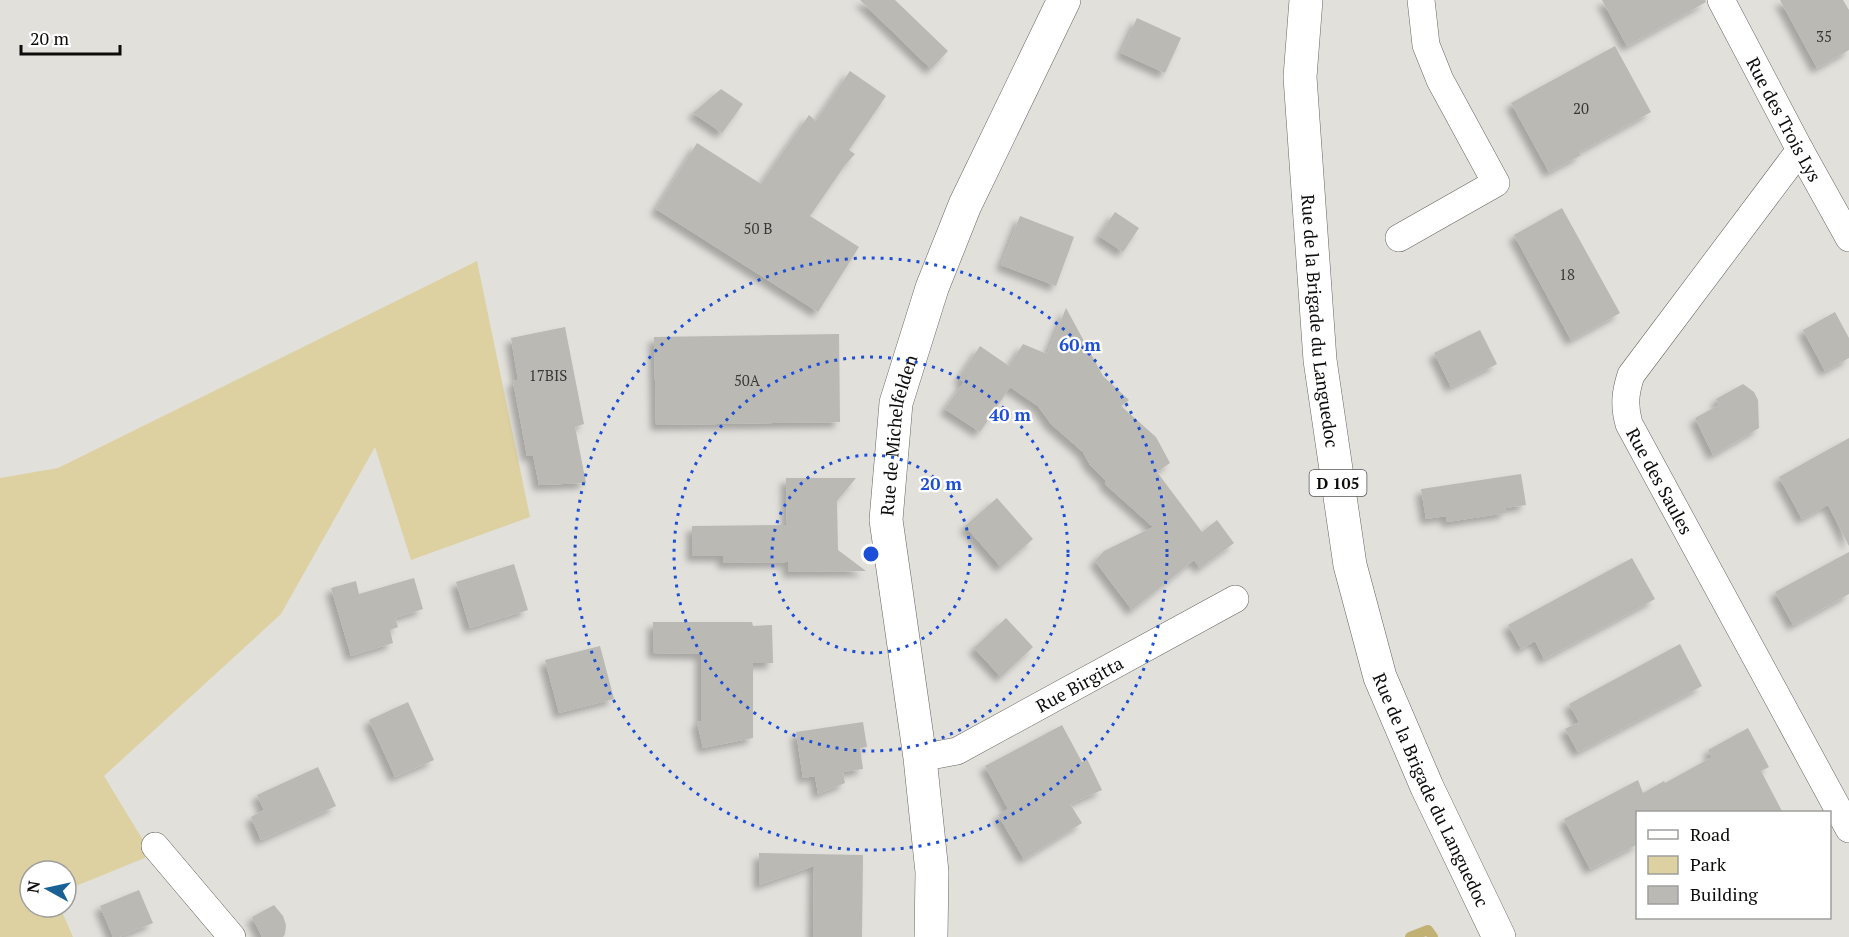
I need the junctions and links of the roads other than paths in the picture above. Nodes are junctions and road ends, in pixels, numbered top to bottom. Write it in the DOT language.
graph roads {
  1 [pos="1064,0"];
  2 [pos="1306,0"];
  3 [pos="1421,0"];
  4 [pos="1721,0"];
  5 [pos="1800,150"];
  6 [pos="1399,238"];
  7 [pos="1849,238"];
  8 [pos="1235,599"];
  9 [pos="920,758"];
  10 [pos="1849,829"];
  11 [pos="155,846"];
  12 [pos="232,937"];
  13 [pos="932,937"];
  14 [pos="1499,937"];
  1 -- 9 [label="street, Rue de Michelfelden"];
  2 -- 14 [label="street, Rue de la Brigade du Languedoc / D 105"];
  3 -- 6 [label="street"];
  4 -- 5 [label="street, Rue des Trois Lys"];
  5 -- 7 [label="street, Rue des Trois Lys"];
  5 -- 10 [label="street, Rue des Saules"];
  8 -- 9 [label="street, Rue Birgitta"];
  9 -- 13 [label="street, Rue de Michelfelden"];
  11 -- 12 [label="street"];
}
